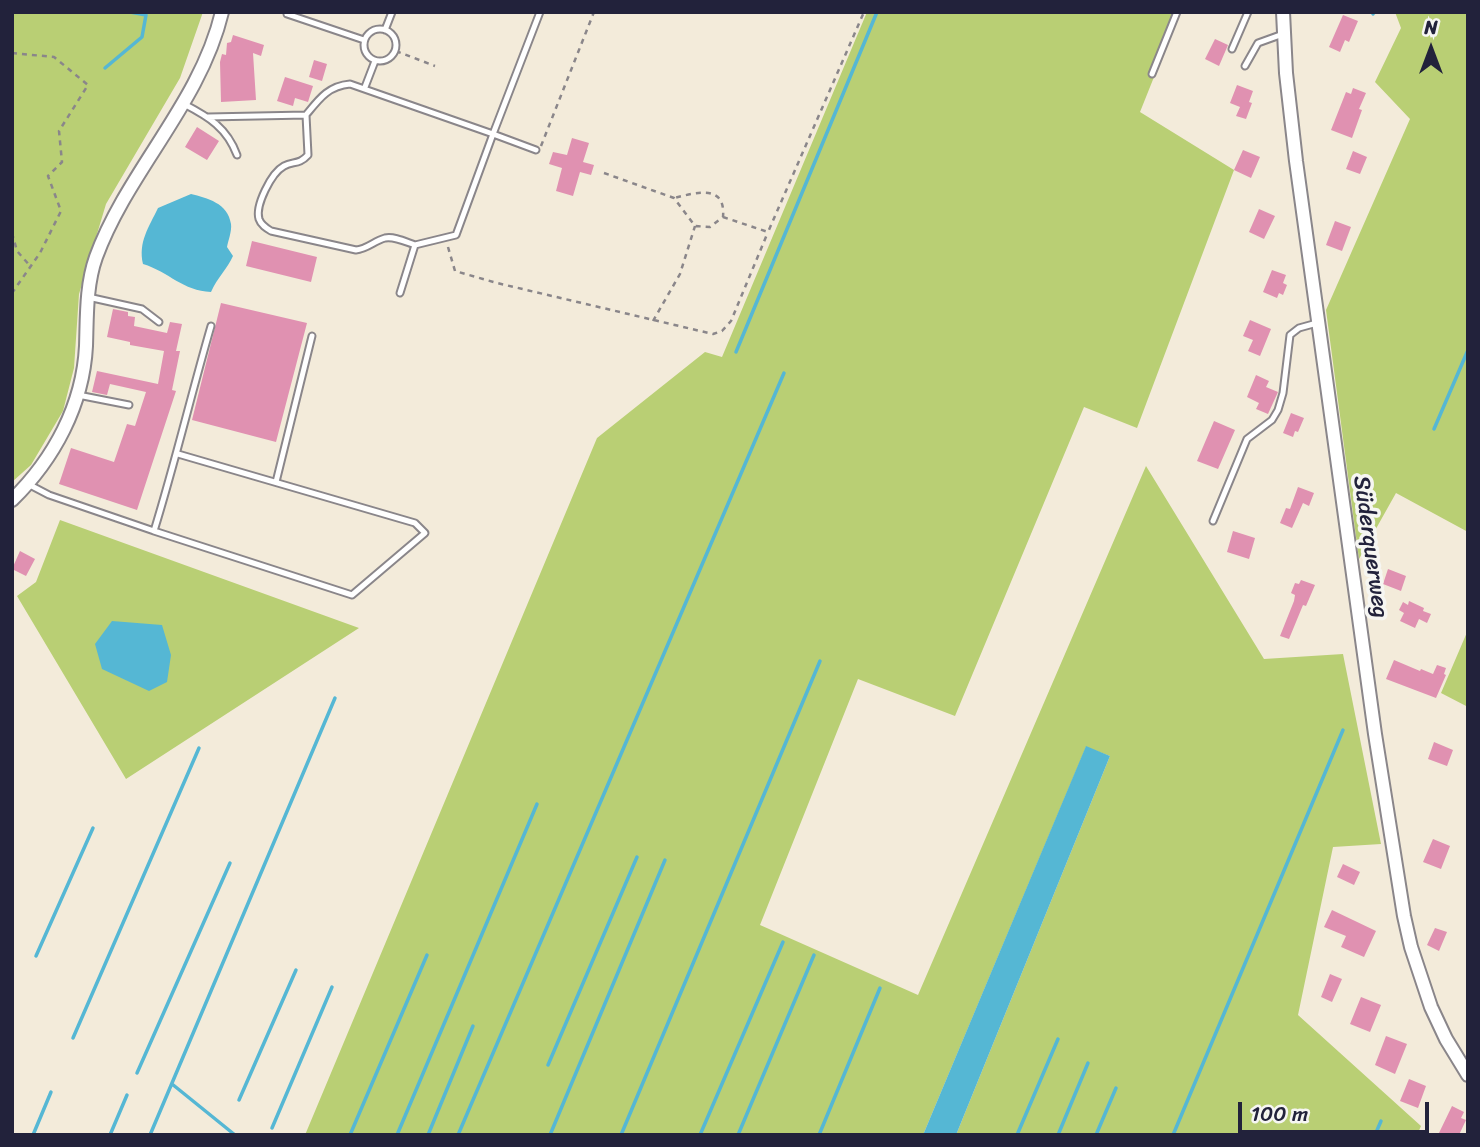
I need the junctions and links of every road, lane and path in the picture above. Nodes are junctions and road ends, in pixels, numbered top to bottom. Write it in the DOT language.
graph roads {
  1 [pos="222,12"];
  2 [pos="391,12"];
  3 [pos="540,12"];
  4 [pos="594,12"];
  5 [pos="864,12"];
  6 [pos="1177,12"];
  7 [pos="1248,12"];
  8 [pos="1283,12"];
  9 [pos="288,14"];
  10 [pos="385,30"];
  11 [pos="1284,34"];
  12 [pos="364,40"];
  13 [pos="1232,49"];
  14 [pos="396,51"];
  15 [pos="12,53"];
  16 [pos="374,61"];
  17 [pos="435,66"];
  18 [pos="1245,66"];
  19 [pos="1152,75"];
  20 [pos="365,88"];
  21 [pos="184,104"];
  22 [pos="306,115"];
  23 [pos="208,117"];
  24 [pos="492,134"];
  25 [pos="536,150"];
  26 [pos="237,155"];
  27 [pos="604,173"];
  28 [pos="674,198"];
  29 [pos="723,217"];
  30 [pos="695,226"];
  31 [pos="768,232"];
  32 [pos="12,233"];
  33 [pos="445,237"];
  34 [pos="415,245"];
  35 [pos="31,267"];
  36 [pos="12,293"];
  37 [pos="400,293"];
  38 [pos="88,297"];
  39 [pos="653,321"];
  40 [pos="159,322"];
  41 [pos="1318,322"];
  42 [pos="211,326"];
  43 [pos="312,337"];
  44 [pos="12,344"];
  45 [pos="12,354"];
  46 [pos="78,395"];
  47 [pos="129,405"];
  48 [pos="178,454"];
  49 [pos="276,482"];
  50 [pos="28,484"];
  51 [pos="12,500"];
  52 [pos="1213,521"];
  53 [pos="154,531"];
  54 [pos="1468,1075"];
  1 -- 21 [label="street"];
  2 -- 10 [label="lane"];
  3 -- 24 [label="lane"];
  4 -- 25 [label="path"];
  5 -- 31 [label="path"];
  6 -- 19 [label="lane"];
  7 -- 13 [label="lane"];
  8 -- 11 [label="street, Süderquerweg"];
  9 -- 12 [label="lane"];
  10 -- 12 [label="lane"];
  10 -- 14 [label="lane"];
  11 -- 18 [label="lane"];
  11 -- 41 [label="street, Süderquerweg"];
  12 -- 16 [label="lane"];
  14 -- 16 [label="lane"];
  14 -- 17 [label="path"];
  15 -- 35 [label="path"];
  16 -- 20 [label="lane"];
  20 -- 22 [label="lane"];
  20 -- 24 [label="lane"];
  21 -- 23 [label="lane"];
  21 -- 38 [label="street"];
  22 -- 23 [label="lane"];
  22 -- 34 [label="lane"];
  23 -- 26 [label="lane"];
  24 -- 25 [label="lane"];
  24 -- 33 [label="lane"];
  27 -- 28 [label="path"];
  28 -- 29 [label="path"];
  28 -- 30 [label="path"];
  29 -- 30 [label="path"];
  29 -- 31 [label="path"];
  30 -- 39 [label="path"];
  31 -- 39 [label="path"];
  32 -- 35 [label="path"];
  33 -- 34 [label="lane"];
  33 -- 39 [label="path"];
  34 -- 37 [label="lane"];
  35 -- 36 [label="path"];
  38 -- 40 [label="lane"];
  38 -- 46 [label="street"];
  41 -- 52 [label="lane"];
  41 -- 54 [label="street, Süderquerweg"];
  42 -- 48 [label="lane"];
  43 -- 49 [label="lane"];
  44 -- 45 [label="path"];
  46 -- 47 [label="lane"];
  46 -- 50 [label="street"];
  48 -- 49 [label="lane"];
  48 -- 53 [label="lane"];
  49 -- 53 [label="lane"];
  50 -- 51 [label="street"];
  50 -- 53 [label="lane"];
}
